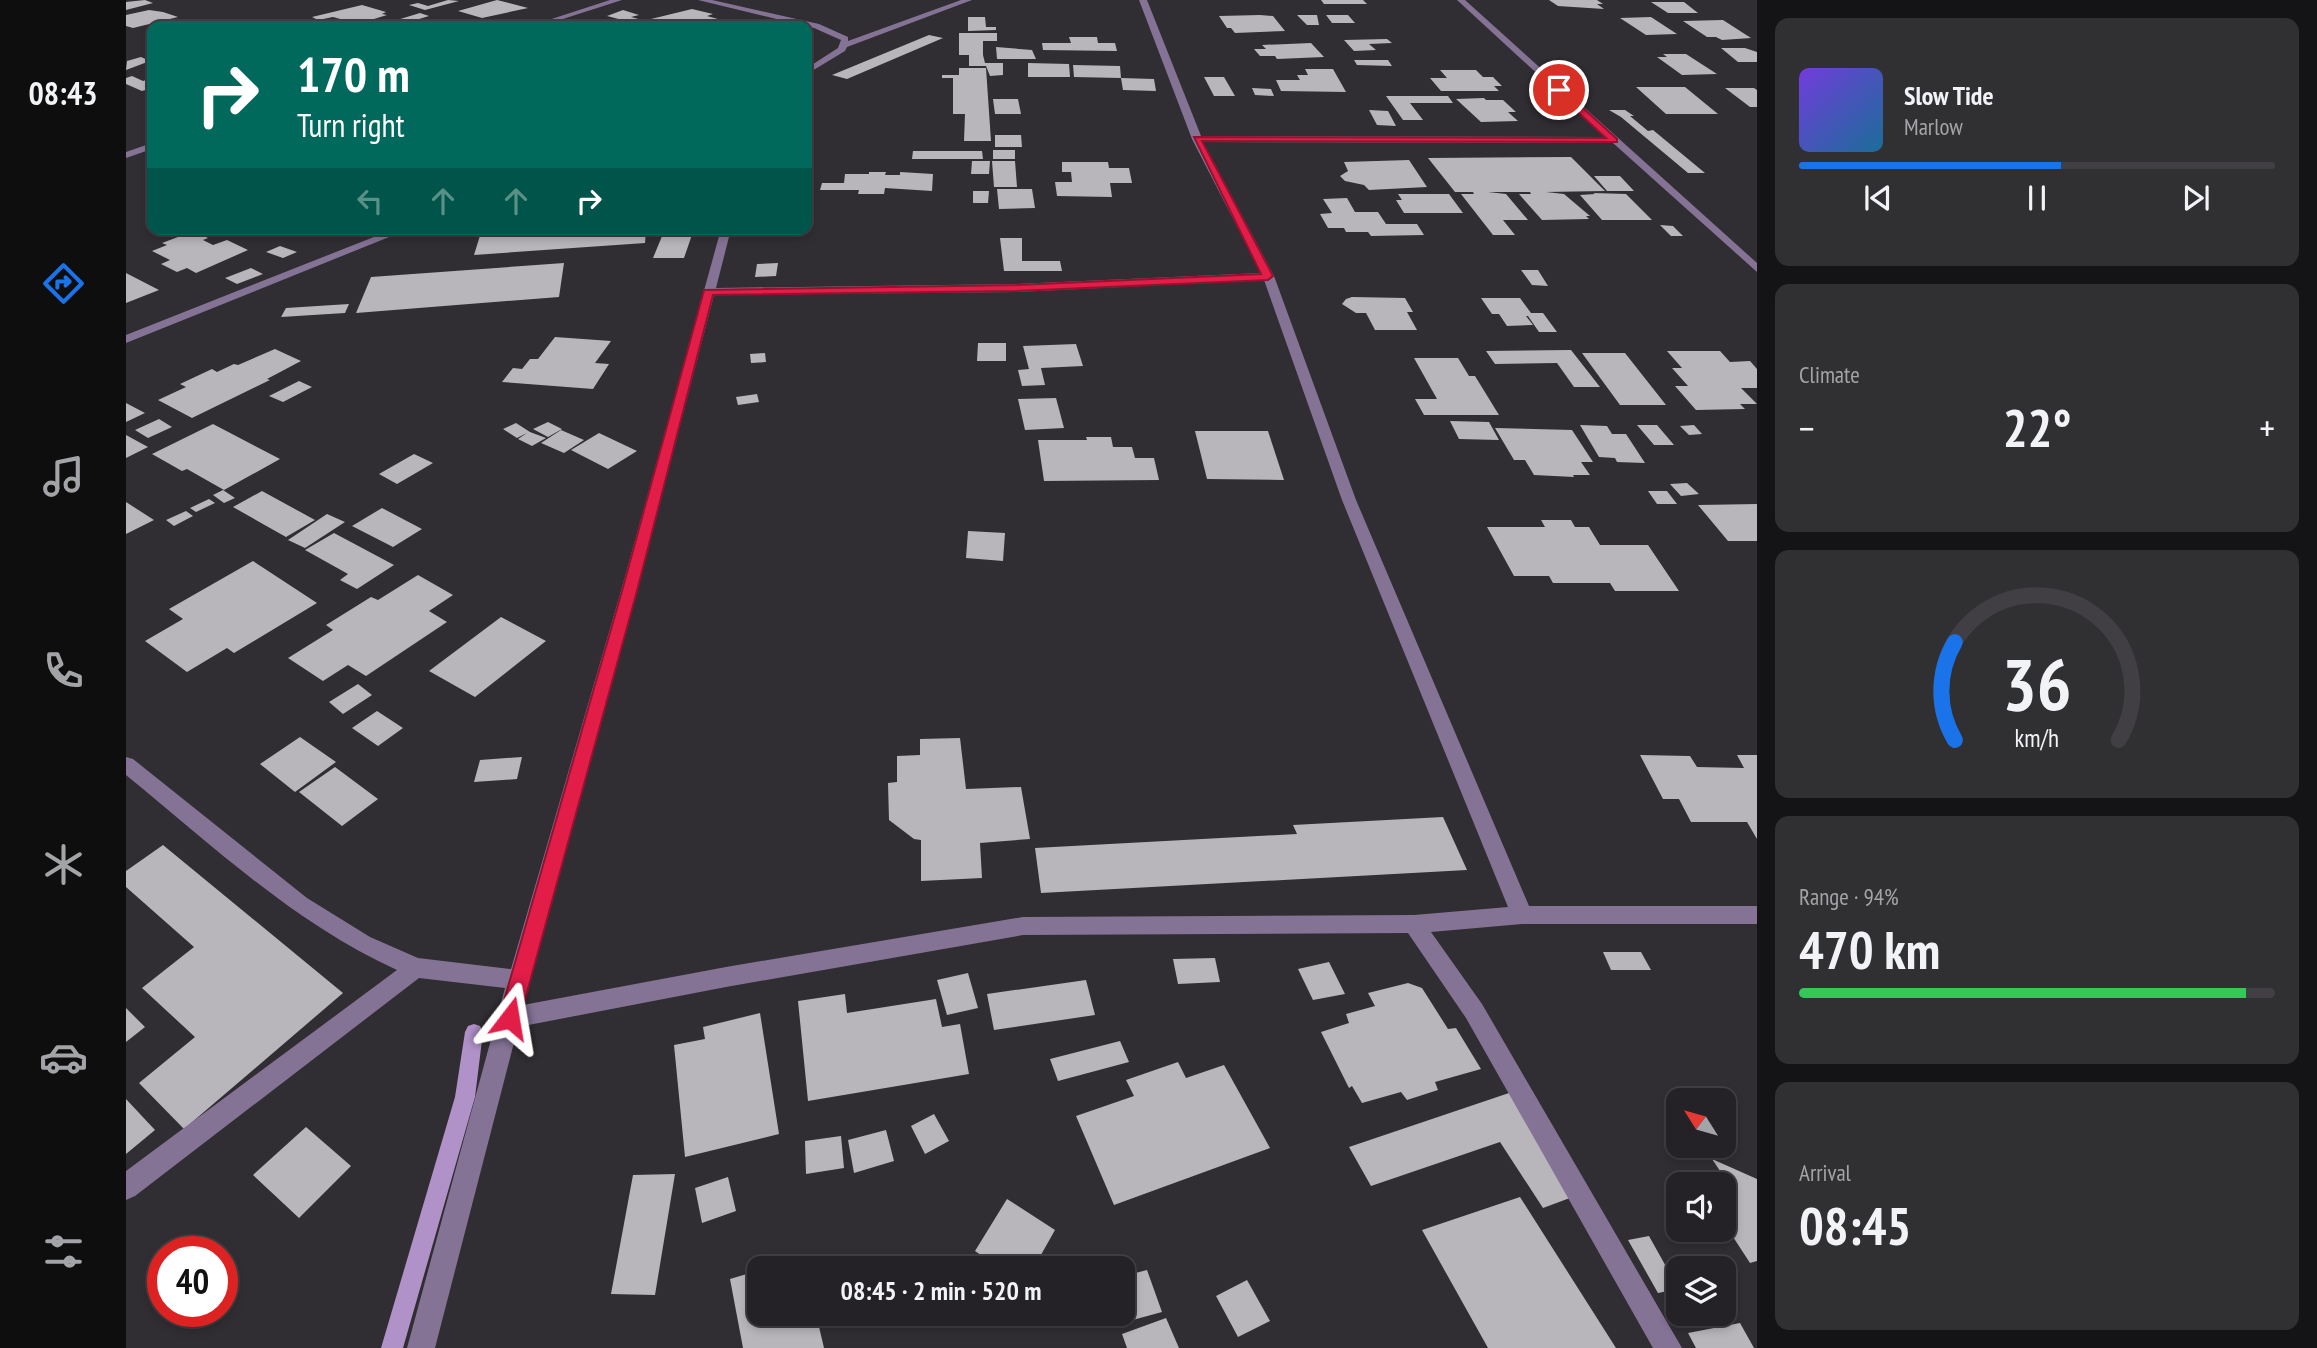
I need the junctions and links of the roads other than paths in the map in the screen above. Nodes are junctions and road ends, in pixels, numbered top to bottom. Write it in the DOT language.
graph roads {
  1 [pos="618,0"];
  2 [pos="702,0"];
  3 [pos="968,0"];
  4 [pos="1143,0"];
  5 [pos="1461,0"];
  6 [pos="550,21"];
  7 [pos="794,21"];
  8 [pos="812,25"];
  9 [pos="845,45"];
  10 [pos="812,68"];
  11 [pos="1197,139"];
  12 [pos="1614,140"];
  13 [pos="147,148"];
  14 [pos="126,155"];
  15 [pos="389,235"];
  16 [pos="724,235"];
  17 [pos="1757,269"];
  18 [pos="1268,276"];
  19 [pos="708,292"];
  20 [pos="126,339"];
  21 [pos="126,764"];
  22 [pos="1522,915"];
  23 [pos="1757,915"];
  24 [pos="1414,924"];
  25 [pos="415,968"];
  26 [pos="519,980"];
  27 [pos="510,1018"];
  28 [pos="126,1187"];
  29 [pos="421,1348"];
  30 [pos="1668,1348"];
  1 -- 6 [label="street"];
  2 -- 7 [label="street"];
  3 -- 9 [label="street"];
  4 -- 11 [label="street"];
  5 -- 12 [label="street"];
  8 -- 9 [label="street"];
  9 -- 10 [label="street"];
  11 -- 12 [label="street"];
  11 -- 18 [label="street"];
  12 -- 17 [label="street"];
  13 -- 14 [label="street"];
  15 -- 20 [label="street"];
  16 -- 19 [label="street"];
  18 -- 19 [label="street"];
  18 -- 22 [label="street"];
  19 -- 26 [label="street"];
  21 -- 25 [label="street"];
  22 -- 23 [label="street"];
  22 -- 24 [label="street"];
  24 -- 27 [label="street"];
  24 -- 30 [label="street"];
  25 -- 26 [label="street"];
  25 -- 28 [label="street"];
  26 -- 27 [label="street"];
  27 -- 29 [label="street"];
}
